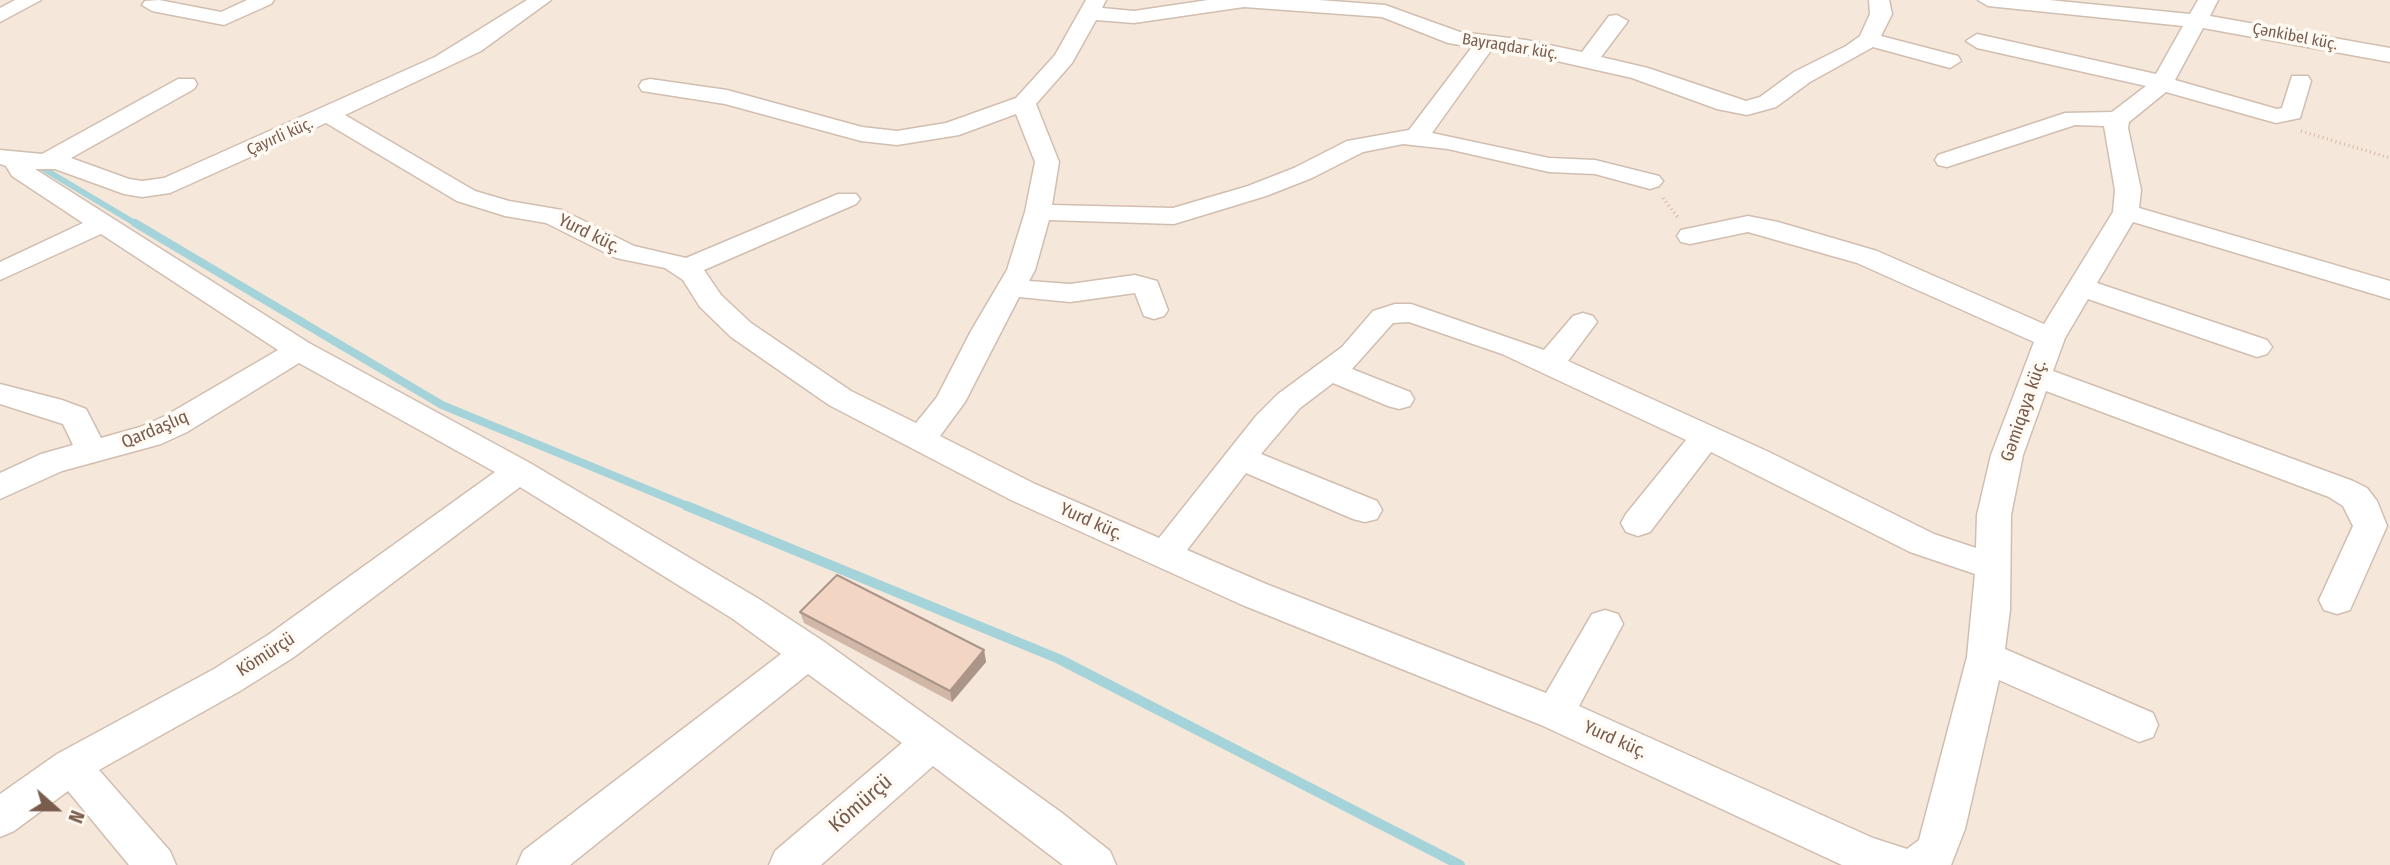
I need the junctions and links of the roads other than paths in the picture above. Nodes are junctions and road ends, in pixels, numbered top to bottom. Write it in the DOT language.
graph roads {
  1 [pos="31,0"];
  2 [pos="264,0"];
  3 [pos="541,0"];
  4 [pos="1244,0"];
  5 [pos="1879,0"];
  6 [pos="1988,0"];
  7 [pos="152,5"];
  8 [pos="1092,7"];
  9 [pos="2204,10"];
  10 [pos="0,16"];
  11 [pos="1617,21"];
  12 [pos="1869,39"];
  13 [pos="1977,41"];
  14 [pos="1485,44"];
  15 [pos="2390,55"];
  16 [pos="1587,60"];
  17 [pos="1950,61"];
  18 [pos="2300,81"];
  19 [pos="2162,83"];
  20 [pos="186,84"];
  21 [pos="650,86"];
  22 [pos="1024,103"];
  23 [pos="329,116"];
  24 [pos="2117,119"];
  25 [pos="1416,138"];
  26 [pos="8,158"];
  27 [pos="50,160"];
  28 [pos="1947,160"];
  29 [pos="1650,181"];
  30 [pos="847,199"];
  31 [pos="1038,212"];
  32 [pos="2126,212"];
  33 [pos="101,224"];
  34 [pos="1690,236"];
  35 [pos="685,268"];
  36 [pos="0,272"];
  37 [pos="1012,288"];
  38 [pos="2083,288"];
  39 [pos="2390,290"];
  40 [pos="1154,310"];
  41 [pos="1583,322"];
  42 [pos="2050,338"];
  43 [pos="2257,347"];
  44 [pos="299,350"];
  45 [pos="1550,363"];
  46 [pos="1330,371"];
  47 [pos="2036,376"];
  48 [pos="0,394"];
  49 [pos="1399,399"];
  50 [pos="1706,436"];
  51 [pos="919,441"];
  52 [pos="92,452"];
  53 [pos="1241,458"];
  54 [pos="519,471"];
  55 [pos="0,486"];
  56 [pos="1366,510"];
  57 [pos="1638,523"];
  58 [pos="2380,529"];
  59 [pos="1165,554"];
  60 [pos="1992,565"];
  61 [pos="2337,600"];
  62 [pos="1605,624"];
  63 [pos="810,652"];
  64 [pos="1986,657"];
  65 [pos="1555,713"];
  66 [pos="2139,725"];
  67 [pos="932,742"];
  68 [pos="71,766"];
  69 [pos="0,818"];
  70 [pos="1078,860"];
  71 [pos="155,865"];
  72 [pos="538,865"];
  73 [pos="790,865"];
  74 [pos="1897,865"];
  75 [pos="1920,865"];
  1 -- 10 [label="street"];
  2 -- 7 [label="street"];
  3 -- 23 [label="street, Çayırli küç."];
  4 -- 8 [label="street, Bayraqdar küç."];
  4 -- 14 [label="street, Bayraqdar küç."];
  5 -- 12 [label="street"];
  6 -- 9 [label="street, Çənkibel küç."];
  8 -- 22 [label="street"];
  9 -- 15 [label="street, Çənkibel küç."];
  9 -- 19 [label="street"];
  11 -- 16 [label="street"];
  12 -- 16 [label="street, Bayraqdar küç."];
  12 -- 17 [label="street"];
  13 -- 19 [label="street"];
  14 -- 16 [label="street, Bayraqdar küç."];
  14 -- 25 [label="street"];
  18 -- 19 [label="street"];
  19 -- 24 [label="street"];
  20 -- 27 [label="street"];
  21 -- 22 [label="street"];
  22 -- 31 [label="street"];
  23 -- 27 [label="street, Çayırli küç."];
  23 -- 35 [label="street, Yurd küç."];
  24 -- 28 [label="street"];
  24 -- 32 [label="street"];
  25 -- 29 [label="street"];
  25 -- 31 [label="street"];
  26 -- 27 [label="street, Çayırli küç."];
  26 -- 33 [label="street"];
  30 -- 35 [label="street"];
  31 -- 37 [label="street"];
  32 -- 38 [label="street, Gəmiqaya küç."];
  32 -- 39 [label="street"];
  33 -- 36 [label="street"];
  33 -- 44 [label="street"];
  34 -- 42 [label="street"];
  35 -- 51 [label="street, Yurd küç."];
  37 -- 40 [label="street"];
  37 -- 51 [label="street"];
  38 -- 42 [label="street, Gəmiqaya küç."];
  38 -- 43 [label="street"];
  41 -- 45 [label="street"];
  42 -- 47 [label="street, Gəmiqaya küç."];
  44 -- 52 [label="street, Qardaşlıq"];
  44 -- 54 [label="street"];
  45 -- 46 [label="street"];
  45 -- 50 [label="street"];
  46 -- 49 [label="street"];
  46 -- 53 [label="street"];
  47 -- 58 [label="street"];
  47 -- 60 [label="street, Gəmiqaya küç."];
  48 -- 52 [label="street"];
  50 -- 57 [label="street"];
  50 -- 60 [label="street"];
  51 -- 59 [label="street, Yurd küç."];
  52 -- 55 [label="street, Qardaşlıq"];
  53 -- 56 [label="street"];
  53 -- 59 [label="street"];
  54 -- 63 [label="street"];
  54 -- 68 [label="street, Kömürçü"];
  58 -- 61 [label="street"];
  59 -- 65 [label="street, Yurd küç."];
  60 -- 64 [label="street, Gəmiqaya küç."];
  62 -- 65 [label="street"];
  63 -- 67 [label="street"];
  63 -- 72 [label="street"];
  64 -- 66 [label="street"];
  64 -- 75 [label="street, Gəmiqaya küç."];
  65 -- 74 [label="street, Yurd küç."];
  67 -- 70 [label="street"];
  67 -- 73 [label="street, Kömürçü"];
  68 -- 69 [label="street, Kömürçü"];
  68 -- 71 [label="street"];
}
